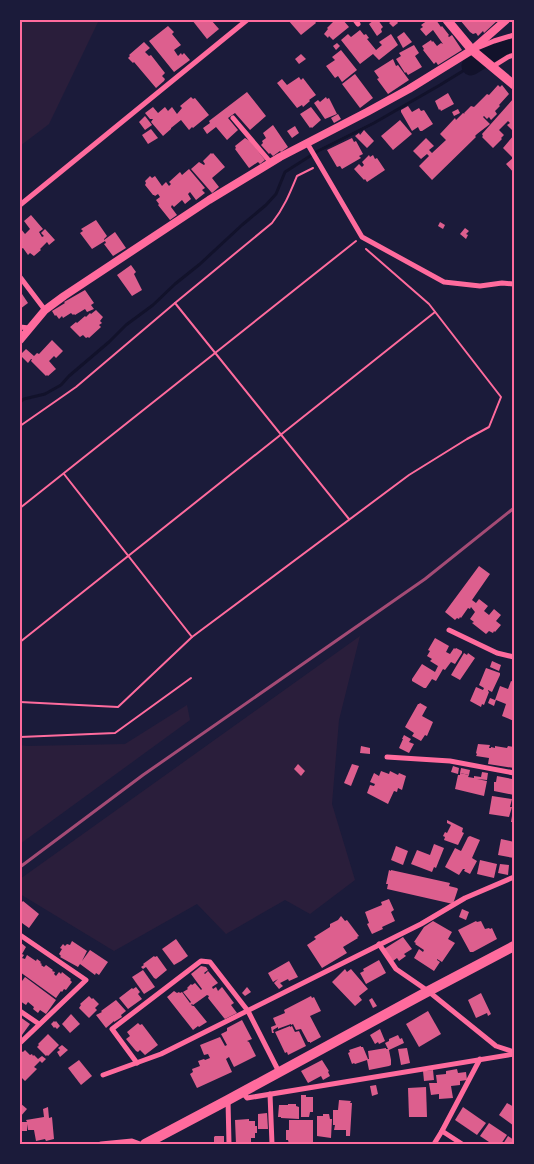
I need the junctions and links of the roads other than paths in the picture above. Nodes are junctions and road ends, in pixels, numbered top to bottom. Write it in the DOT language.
graph roads {
  1 [pos="247,20"];
  2 [pos="447,20"];
  3 [pos="506,20"];
  4 [pos="514,36"];
  5 [pos="474,51"];
  6 [pos="514,55"];
  7 [pos="490,65"];
  8 [pos="514,85"];
  9 [pos="233,118"];
  10 [pos="308,146"];
  11 [pos="271,163"];
  12 [pos="20,205"];
  13 [pos="20,277"];
  14 [pos="514,284"];
  15 [pos="45,310"];
  16 [pos="20,327"];
  17 [pos="29,328"];
  18 [pos="20,340"];
  19 [pos="449,630"];
  20 [pos="514,657"];
  21 [pos="388,757"];
  22 [pos="514,773"];
  23 [pos="514,877"];
  24 [pos="20,935"];
  25 [pos="379,944"];
  26 [pos="514,946"];
  27 [pos="428,991"];
  28 [pos="20,1011"];
  29 [pos="248,1011"];
  30 [pos="39,1024"];
  31 [pos="20,1043"];
  32 [pos="514,1053"];
  33 [pos="480,1060"];
  34 [pos="137,1063"];
  35 [pos="279,1072"];
  36 [pos="103,1075"];
  37 [pos="242,1092"];
  38 [pos="270,1094"];
  39 [pos="228,1100"];
  40 [pos="442,1131"];
  41 [pos="101,1144"];
  42 [pos="140,1144"];
  43 [pos="145,1144"];
  44 [pos="229,1144"];
  45 [pos="272,1144"];
  46 [pos="434,1144"];
  47 [pos="462,1144"];
  1 -- 12 [label="street"];
  2 -- 5 [label="main road"];
  3 -- 5 [label="street"];
  4 -- 5 [label="street"];
  5 -- 7 [label="main road"];
  5 -- 10 [label="street"];
  6 -- 7 [label="street"];
  7 -- 8 [label="main road"];
  9 -- 11 [label="street"];
  10 -- 11 [label="street"];
  10 -- 14 [label="street"];
  11 -- 15 [label="street"];
  13 -- 15 [label="street"];
  15 -- 17 [label="street"];
  16 -- 17 [label="street"];
  17 -- 18 [label="street"];
  19 -- 20 [label="street"];
  21 -- 22 [label="street"];
  23 -- 25 [label="street"];
  24 -- 30 [label="street"];
  25 -- 27 [label="street"];
  25 -- 29 [label="street"];
  26 -- 27 [label="highway"];
  27 -- 32 [label="street"];
  27 -- 35 [label="highway"];
  28 -- 30 [label="street"];
  29 -- 34 [label="street"];
  29 -- 34 [label="street"];
  29 -- 35 [label="street"];
  30 -- 31 [label="street"];
  32 -- 33 [label="street"];
  33 -- 38 [label="street"];
  33 -- 40 [label="street"];
  34 -- 36 [label="street"];
  35 -- 37 [label="highway"];
  37 -- 38 [label="street"];
  37 -- 39 [label="highway"];
  38 -- 45 [label="street"];
  39 -- 43 [label="highway"];
  39 -- 44 [label="street"];
  40 -- 46 [label="street"];
  40 -- 47 [label="street"];
  41 -- 42 [label="street"];
}
